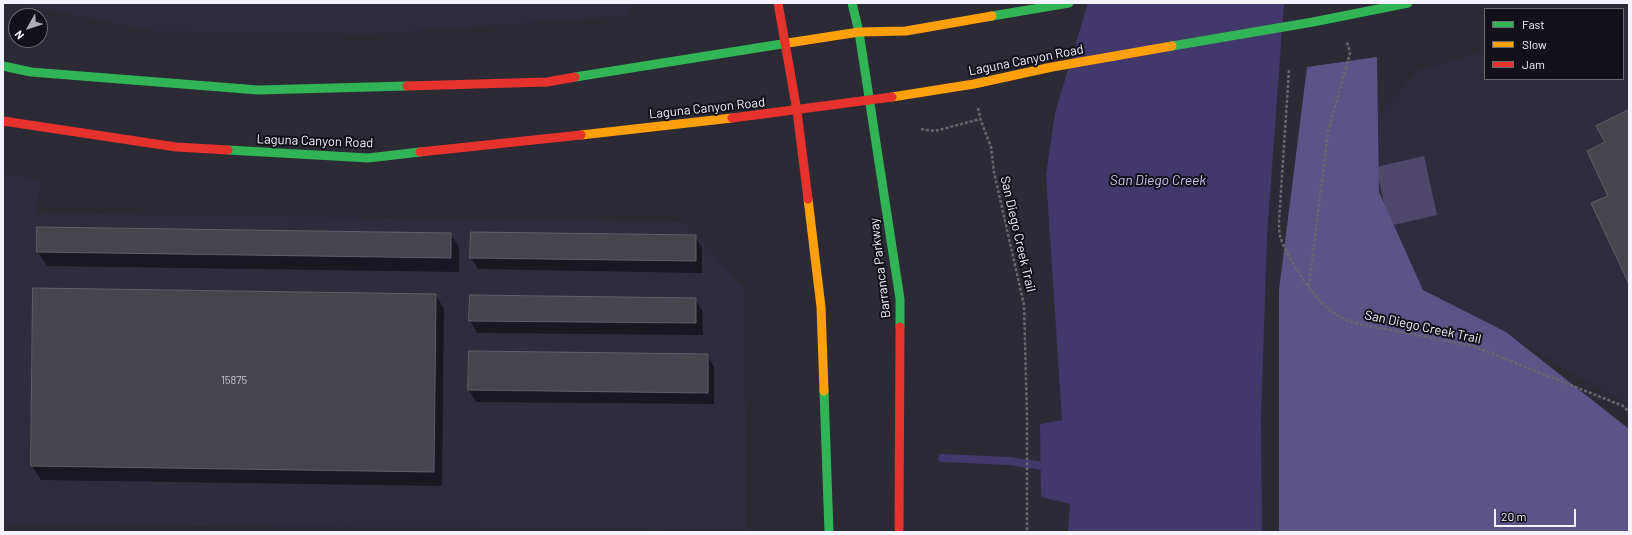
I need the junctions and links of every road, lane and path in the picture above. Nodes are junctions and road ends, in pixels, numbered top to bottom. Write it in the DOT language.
graph roads {
  1 [pos="778,3"];
  2 [pos="852,3"];
  3 [pos="1066,3"];
  4 [pos="1408,3"];
  5 [pos="1342,16"];
  6 [pos="859,32"];
  7 [pos="786,42"];
  8 [pos="3,66"];
  9 [pos="1289,70"];
  10 [pos="868,101"];
  11 [pos="797,111"];
  12 [pos="3,121"];
  13 [pos="921,129"];
  14 [pos="1309,287"];
  15 [pos="1629,412"];
  16 [pos="829,532"];
  17 [pos="899,532"];
  18 [pos="1027,532"];
  1 -- 7 [label="main road"];
  2 -- 6 [label="main road, Barranca Parkway"];
  3 -- 6 [label="main road"];
  4 -- 5 [label="main road, Laguna Canyon Road"];
  5 -- 10 [label="main road, Laguna Canyon Road"];
  5 -- 14 [label="path"];
  6 -- 7 [label="main road"];
  6 -- 10 [label="main road, Barranca Parkway"];
  7 -- 8 [label="main road"];
  7 -- 11 [label="main road"];
  9 -- 14 [label="path, San Diego Creek Trail"];
  10 -- 11 [label="main road, Laguna Canyon Road"];
  10 -- 17 [label="main road, Barranca Parkway"];
  11 -- 12 [label="main road, Laguna Canyon Road"];
  11 -- 16 [label="main road"];
  13 -- 18 [label="path, San Diego Creek Trail"];
  14 -- 15 [label="path, San Diego Creek Trail"];
}
